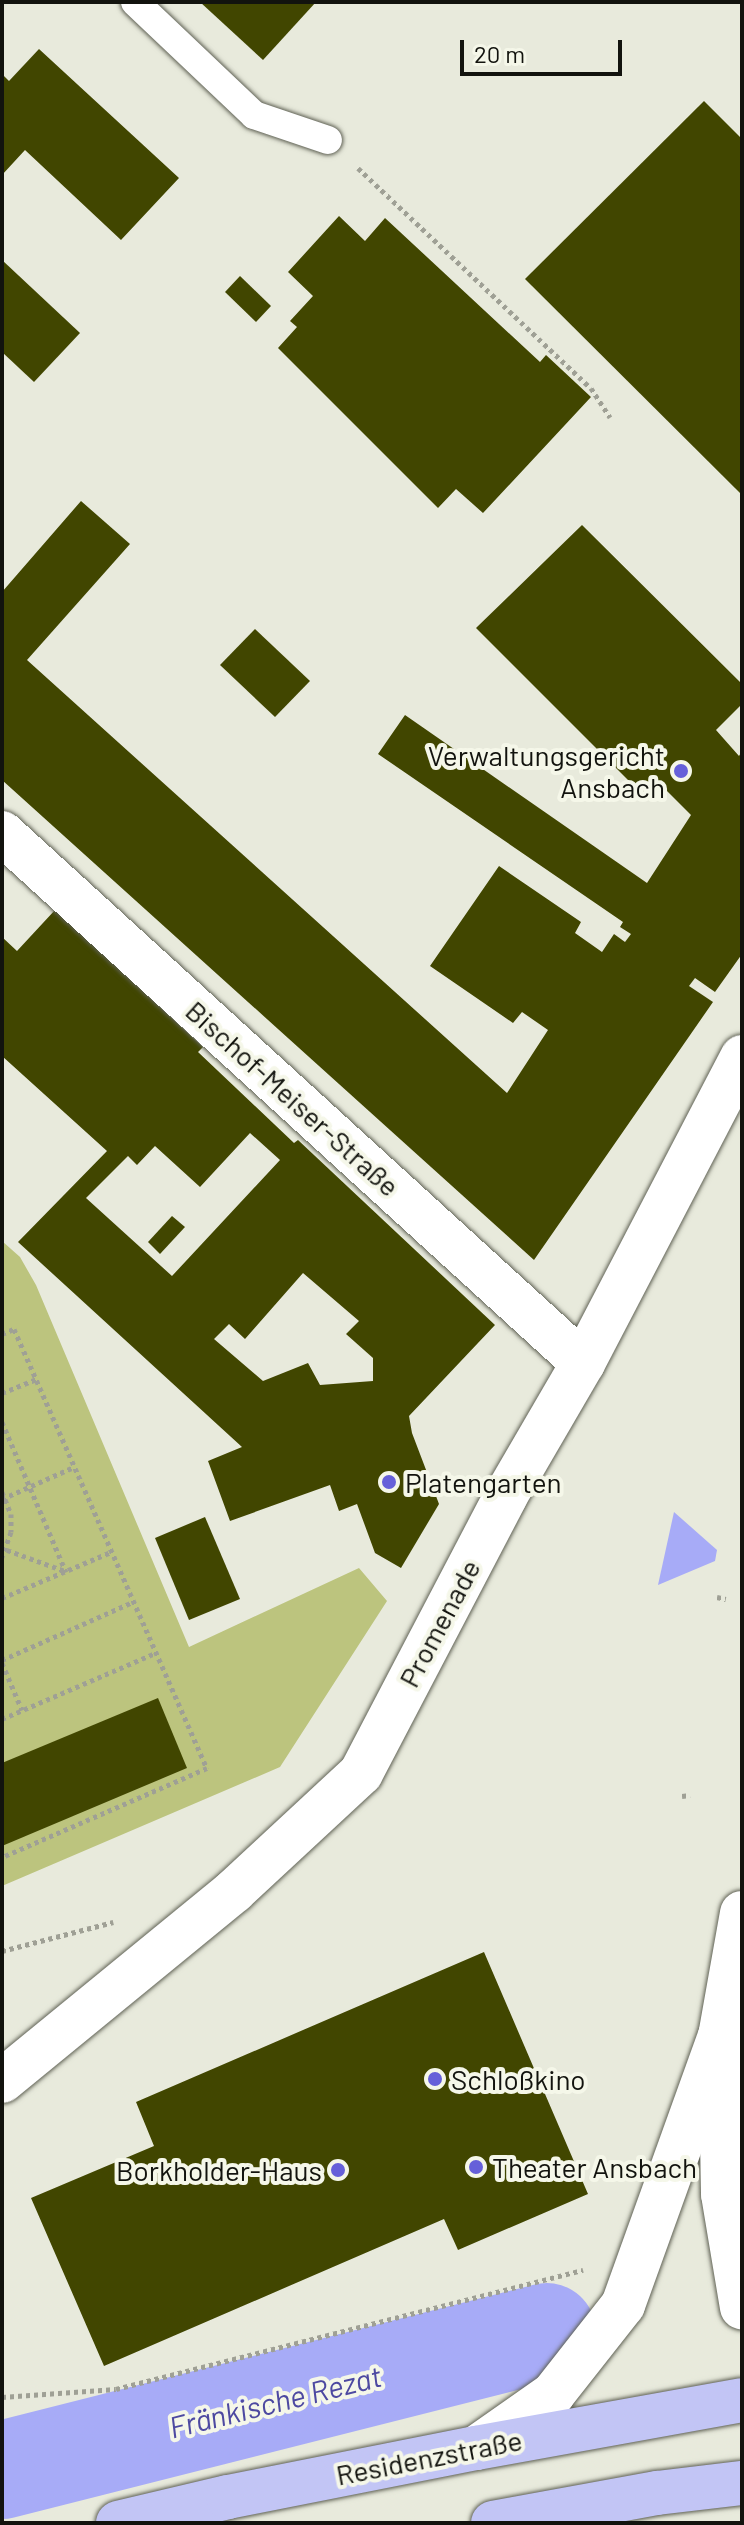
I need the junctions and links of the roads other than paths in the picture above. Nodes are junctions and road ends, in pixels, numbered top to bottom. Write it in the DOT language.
graph roads {
  1 [pos="135,2"];
  2 [pos="328,140"];
  3 [pos="2,833"];
  4 [pos="742,1057"];
  5 [pos="583,1363"];
  6 [pos="742,1913"];
  7 [pos="731,2037"];
  8 [pos="2,2081"];
  9 [pos="742,2307"];
  10 [pos="742,2400"];
  11 [pos="476,2448"];
  12 [pos="742,2483"];
  13 [pos="118,2523"];
  14 [pos="493,2523"];
  1 -- 2 [label="lane"];
  3 -- 5 [label="street, Bischof-Meiser-Straße"];
  4 -- 5 [label="street, Promenade"];
  5 -- 8 [label="street, Promenade"];
  6 -- 7 [label="street"];
  7 -- 9 [label="street"];
  7 -- 11 [label="street"];
  10 -- 11 [label="main road, Residenzstraße"];
  11 -- 13 [label="main road, Residenzstraße"];
  12 -- 14 [label="main road"];
}
